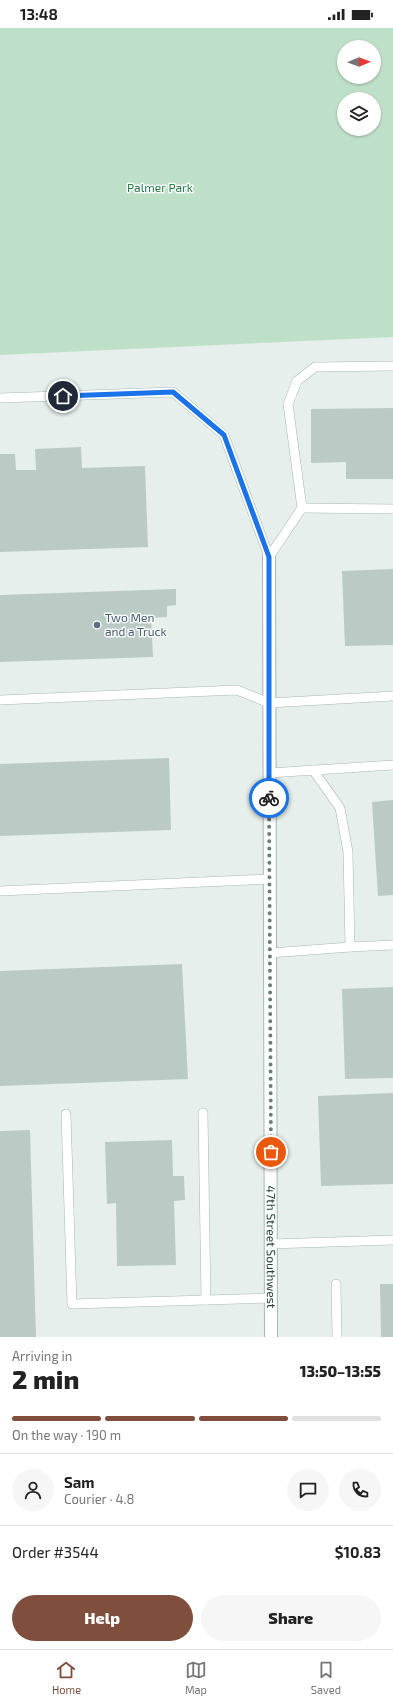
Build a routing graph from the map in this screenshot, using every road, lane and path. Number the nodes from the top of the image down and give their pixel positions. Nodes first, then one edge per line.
1 (393, 366) edge
2 (0, 398) edge
3 (302, 508) junction
4 (393, 509) edge
5 (269, 557) junction
6 (393, 696) edge
7 (0, 700) edge
8 (269, 703) junction
9 (393, 765) edge
10 (313, 770) junction
11 (269, 773) junction
12 (270, 879) junction
13 (0, 891) edge
14 (393, 945) edge
15 (350, 947) junction
16 (270, 953) junction
17 (203, 1113) dead end
18 (66, 1114) dead end
19 (393, 1240) edge
20 (271, 1244) junction
21 (336, 1284) dead end
22 (272, 1298) junction
23 (206, 1300) junction
24 (271, 1337) edge
25 (337, 1337) edge

1 - 3 lane
2 - 5 lane
3 - 4 lane
3 - 5 lane
5 - 8 street, 47th Street Southwest
6 - 8 lane
7 - 8 lane
8 - 11 street, 47th Street Southwest
9 - 10 lane
10 - 11 lane
10 - 15 lane
11 - 12 street, 47th Street Southwest
12 - 13 lane
12 - 16 street, 47th Street Southwest
14 - 15 lane
15 - 16 lane
16 - 20 street, 47th Street Southwest
17 - 23 lane
18 - 23 lane
19 - 20 lane
20 - 22 street, 47th Street Southwest
21 - 25 lane
22 - 23 lane
22 - 24 street, 47th Street Southwest

